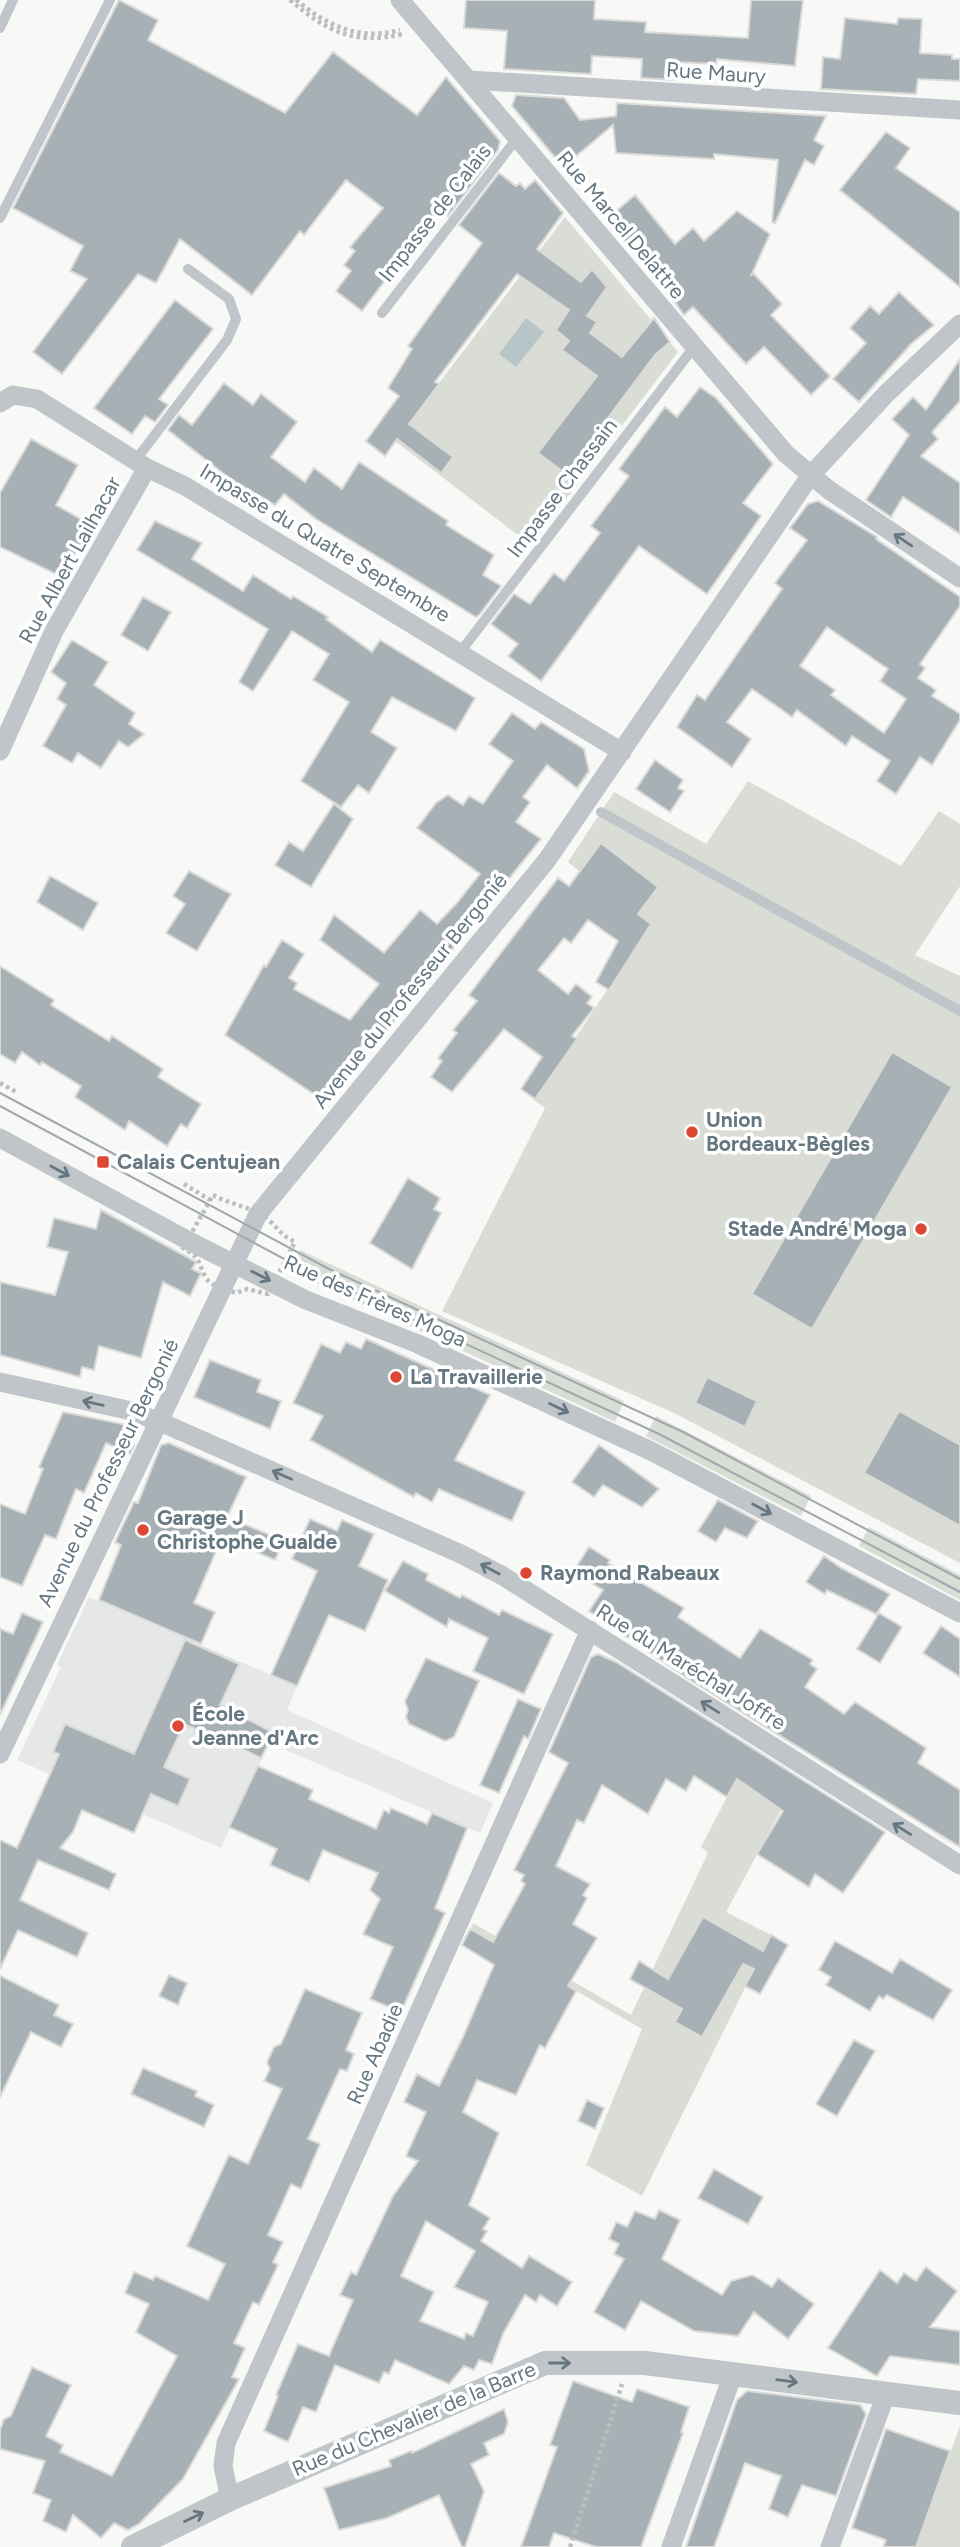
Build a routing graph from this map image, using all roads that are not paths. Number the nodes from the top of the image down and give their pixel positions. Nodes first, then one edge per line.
1 (13, 0) edge
2 (110, 0) edge
3 (400, 0) edge
4 (0, 28) edge
5 (470, 80) junction
6 (960, 110) edge
7 (518, 137) junction
8 (0, 218) edge
9 (188, 269) dead end
10 (382, 313) dead end
11 (960, 324) edge
12 (694, 347) junction
13 (0, 403) edge
14 (141, 464) junction
15 (810, 476) junction
16 (960, 578) edge
17 (461, 652) junction
18 (0, 751) edge
19 (622, 752) junction
20 (601, 813) dead end
21 (960, 1011) edge
22 (0, 1138) edge
23 (232, 1262) junction
24 (0, 1382) edge
25 (158, 1421) junction
26 (960, 1613) edge
27 (590, 1630) junction
28 (0, 1754) edge
29 (960, 1865) edge
30 (733, 2374) junction
31 (886, 2393) junction
32 (960, 2403) edge
33 (230, 2499) junction
34 (133, 2547) edge
35 (671, 2547) edge
36 (830, 2547) edge

1 - 4 lane
2 - 8 lane
3 - 5 street, Rue Marcel Delattre
5 - 6 street, Rue Maury
5 - 7 street, Rue Marcel Delattre
7 - 10 lane, Impasse de Calais
7 - 12 street, Rue Marcel Delattre
9 - 14 lane
11 - 15 street, Avenue du Professeur Bergonié
12 - 15 street, Rue Marcel Delattre
12 - 17 lane, Impasse Chassain
13 - 14 street, Impasse du Quatre Septembre
14 - 17 street, Impasse du Quatre Septembre
14 - 18 street, Rue Albert Lailhacar
16 -> 15 street, Rue Marcel Delattre
15 - 19 street, Avenue du Professeur Bergonié
17 - 19 street, Impasse du Quatre Septembre
19 - 23 street, Avenue du Professeur Bergonié
20 - 21 lane
22 -> 23 street, Rue des Frères Moga
23 - 25 street, Avenue du Professeur Bergonié
23 -> 26 street, Rue des Frères Moga
25 -> 24 street, Rue du Maréchal Joffre
27 -> 25 street, Rue du Maréchal Joffre
25 - 28 street, Avenue du Professeur Bergonié
29 -> 27 street, Rue du Maréchal Joffre
27 - 33 street, Rue Abadie
30 -> 31 street, Rue du Chevalier de la Barre
33 -> 30 street, Rue du Chevalier de la Barre
30 - 35 street
31 - 32 street, Rue du Chevalier de la Barre
31 - 36 street
34 -> 33 street, Rue du Chevalier de la Barre

